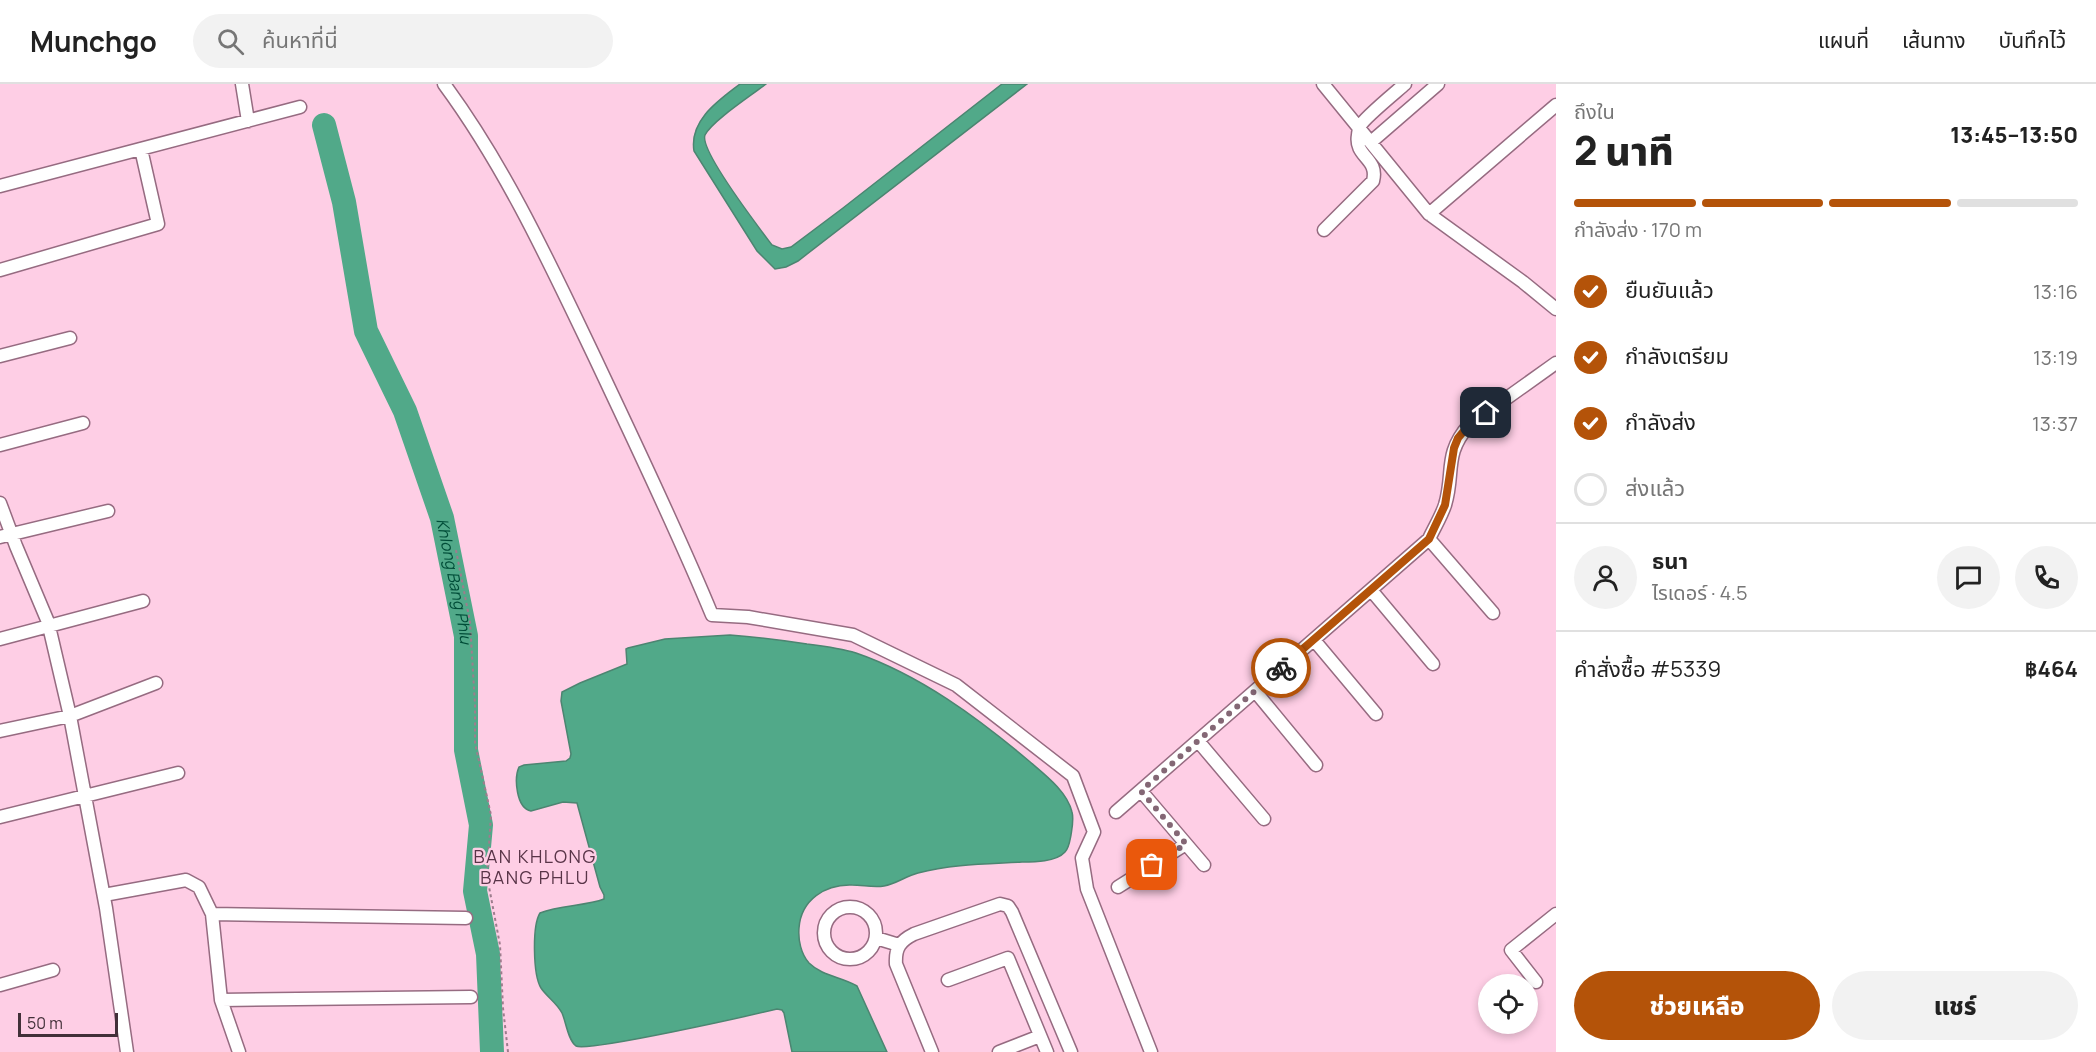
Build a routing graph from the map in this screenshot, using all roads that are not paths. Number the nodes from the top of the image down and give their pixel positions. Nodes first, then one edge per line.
1 (242, 84) edge
2 (444, 84) edge
3 (1323, 84) edge
4 (1405, 84) edge
5 (1438, 84) edge
6 (1556, 105) edge
7 (300, 107) dead end
8 (248, 121) junction
9 (1359, 127) junction
10 (1371, 142) junction
11 (141, 149) junction
12 (0, 186) edge
13 (1429, 214) junction
14 (1324, 230) dead end
15 (0, 270) edge
16 (1556, 309) edge
17 (70, 338) dead end
18 (0, 356) edge
19 (1556, 363) edge
20 (83, 423) dead end
21 (0, 445) edge
22 (0, 503) edge
23 (108, 511) dead end
24 (6, 536) edge
25 (1429, 539) junction
26 (1371, 590) junction
27 (143, 601) dead end
28 (1493, 613) dead end
29 (49, 626) junction
30 (0, 639) edge
31 (1314, 640) junction
32 (1433, 664) dead end
33 (156, 684) dead end
34 (1255, 691) junction
35 (1376, 714) dead end
36 (70, 716) junction
37 (0, 731) edge
38 (1198, 741) junction
39 (1316, 765) dead end
40 (178, 773) dead end
41 (1141, 791) junction
42 (85, 796) junction
43 (1116, 812) dead end
44 (0, 817) edge
45 (1264, 819) dead end
46 (1186, 844) junction
47 (1204, 865) dead end
48 (1118, 886) dead end
49 (104, 895) junction
50 (212, 914) junction
51 (1556, 914) edge
52 (466, 918) dead end
53 (876, 938) junction
54 (899, 945) junction
55 (53, 970) dead end
56 (1530, 974) edge
57 (948, 980) dead end
58 (0, 985) edge
59 (471, 997) dead end
60 (221, 1000) junction
61 (1040, 1036) junction
62 (127, 1052) edge
63 (239, 1052) edge
64 (932, 1052) edge
65 (999, 1052) edge
66 (1047, 1052) edge
67 (1071, 1052) edge
68 (1151, 1052) edge

1 - 8 street
2 - 68 street
3 - 9 street
4 - 9 street
5 - 10 street
6 - 13 street
7 - 8 street
8 - 11 street
9 - 10 street
9 - 14 street
10 - 13 street
11 - 12 street
11 - 15 street
13 - 16 street
17 - 18 street
19 - 25 street
20 - 21 street
22 - 24 street
23 - 24 street
24 - 29 street
25 - 26 street
25 - 28 street
26 - 31 street
26 - 32 street
27 - 29 street
29 - 30 street
29 - 36 street
31 - 34 street
31 - 35 street
33 - 36 street
34 - 38 street
34 - 39 street
36 - 37 street
36 - 42 street
38 - 41 street
38 - 45 street
40 - 42 street
41 - 43 street
41 - 46 street
42 - 44 street
42 - 49 street
46 - 47 street
46 - 48 street
49 - 50 street
49 - 62 street
50 - 52 street
50 - 60 street
51 - 56 street
53 - 53 street
53 - 54 street
54 - 64 street
54 - 67 street
55 - 58 street
57 - 61 street
59 - 60 street
60 - 63 street
61 - 65 street
61 - 66 street

